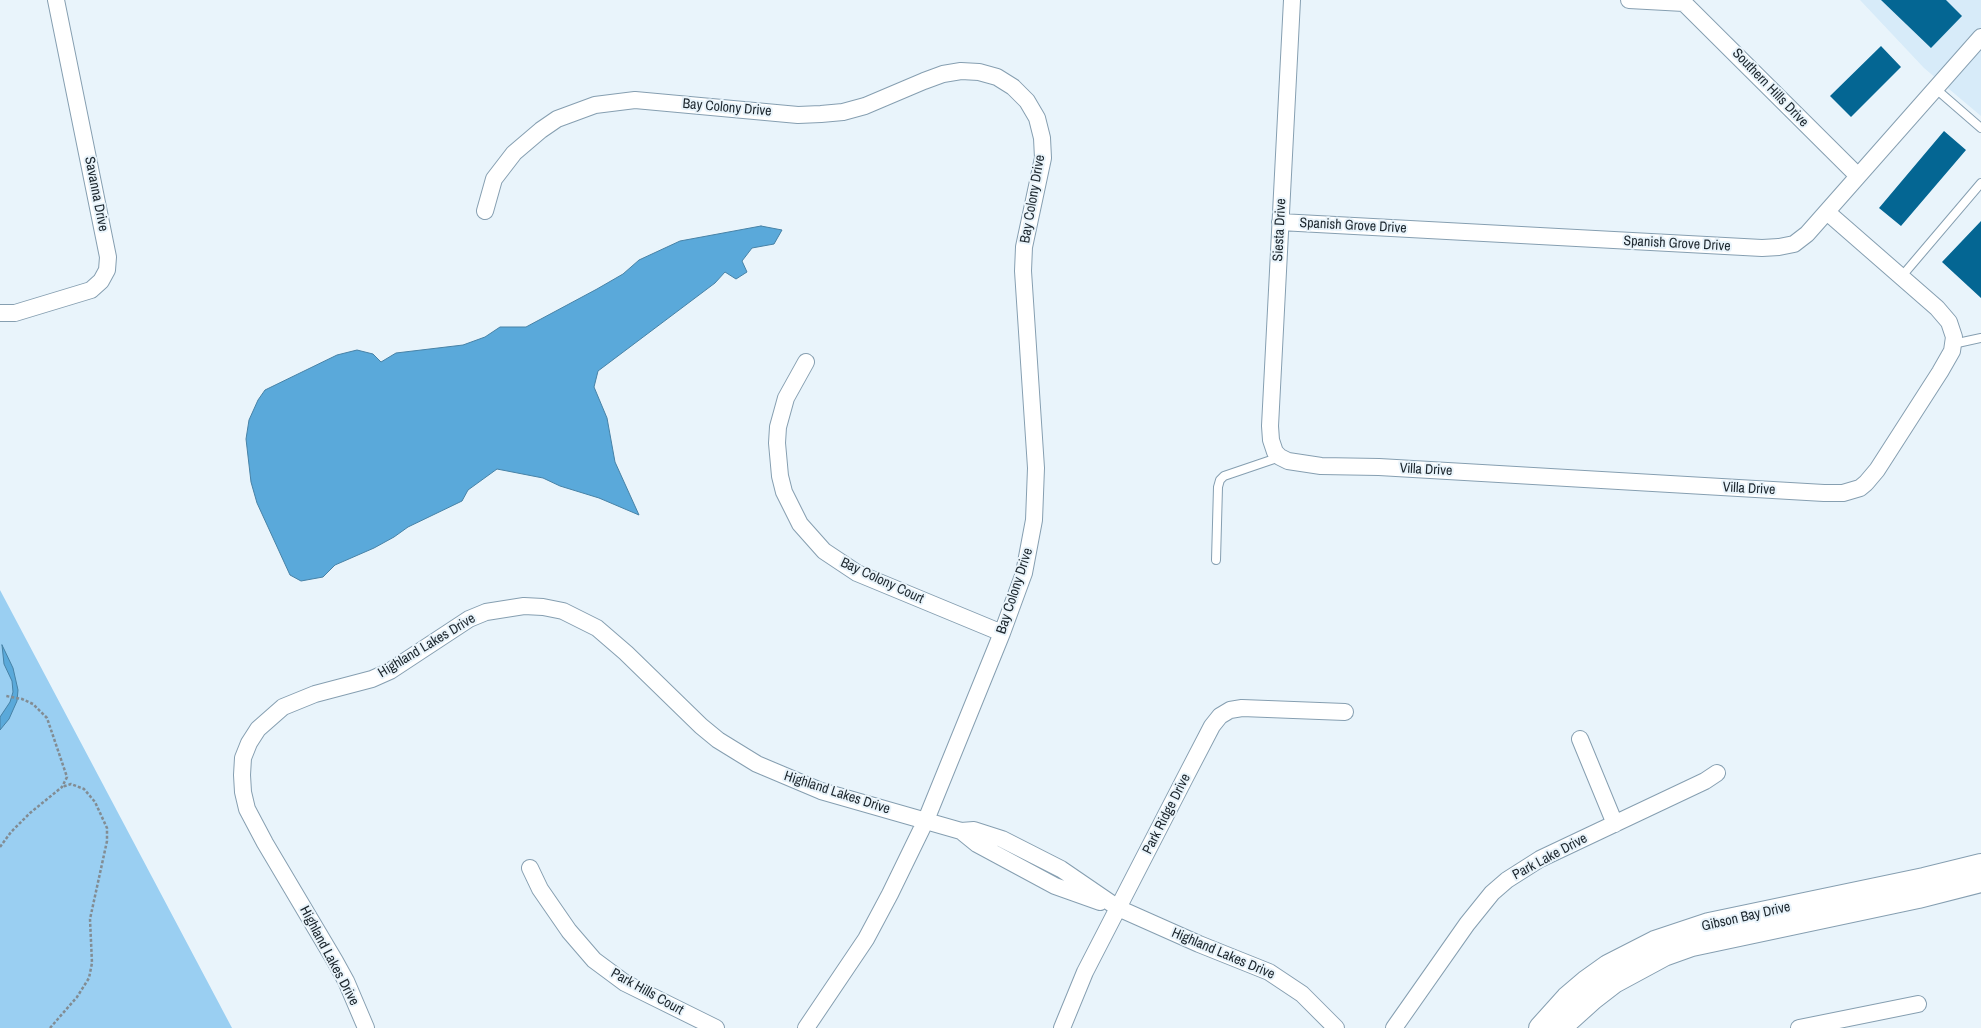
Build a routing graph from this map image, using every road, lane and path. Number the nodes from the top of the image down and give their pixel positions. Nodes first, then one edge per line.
1 (56, 0) edge
2 (1292, 0) edge
3 (1629, 0) edge
4 (1683, 1) edge
5 (1981, 37) edge
6 (1936, 89) junction
7 (1981, 128) edge
8 (1858, 176) junction
9 (1981, 183) edge
10 (485, 211) dead end
11 (1828, 212) junction
12 (1280, 222) junction
13 (1902, 276) junction
14 (0, 313) edge
15 (1981, 338) edge
16 (1953, 344) junction
17 (806, 362) dead end
18 (1280, 457) junction
19 (1216, 560) dead end
20 (1002, 633) junction
21 (6, 696) dead end
22 (1345, 712) dead end
23 (1580, 740) dead end
24 (1717, 773) dead end
25 (62, 787) junction
26 (926, 820) junction
27 (1615, 824) junction
28 (961, 831) junction
29 (0, 847) edge
30 (1030, 853) junction
31 (1981, 865) edge
32 (530, 868) dead end
33 (1022, 869) junction
34 (1981, 881) edge
35 (1118, 908) junction
36 (1918, 1004) dead end
37 (1805, 1027) edge
38 (50, 1028) edge
39 (366, 1028) edge
40 (716, 1028) edge
41 (806, 1028) edge
42 (1062, 1028) edge
43 (1336, 1028) edge
44 (1394, 1028) edge
45 (1540, 1028) edge
46 (1560, 1028) edge

1 - 14 street, Savanna Drive
2 - 12 street, Siesta Drive
3 - 4 street
4 - 8 street, Southern Hills Drive
5 - 6 street, Spanish Grove Drive
6 - 7 lane
6 - 8 street, Spanish Grove Drive
8 - 11 street, Spanish Grove Drive
9 - 13 lane
10 - 20 street, Bay Colony Drive
11 - 12 street, Spanish Grove Drive
11 - 13 street, Villa Drive
12 - 18 street, Siesta Drive
13 - 16 street, Villa Drive
15 - 16 lane
16 - 18 street, Villa Drive
17 - 20 street, Bay Colony Court
18 - 19 lane
20 - 26 street, Bay Colony Drive
21 - 25 path
22 - 35 street, Park Ridge Drive
23 - 27 street
24 - 27 street, Park Lake Drive
25 - 29 path
25 - 38 path
26 - 28 street, Highland Lakes Drive
26 - 39 street, Highland Lakes Drive
26 - 41 street
27 - 44 street, Park Lake Drive
28 - 30 street, Highland Lakes Drive
28 - 33 street, Highland Lakes Drive
30 - 33 street
30 - 35 street, Highland Lakes Drive
31 - 45 street, Gibson Bay Drive
32 - 40 street, Park Hills Court
33 - 35 street, Highland Lakes Drive
34 - 46 street, Gibson Bay Drive
35 - 42 street, Park Ridge Drive
35 - 43 street, Highland Lakes Drive
36 - 37 street

